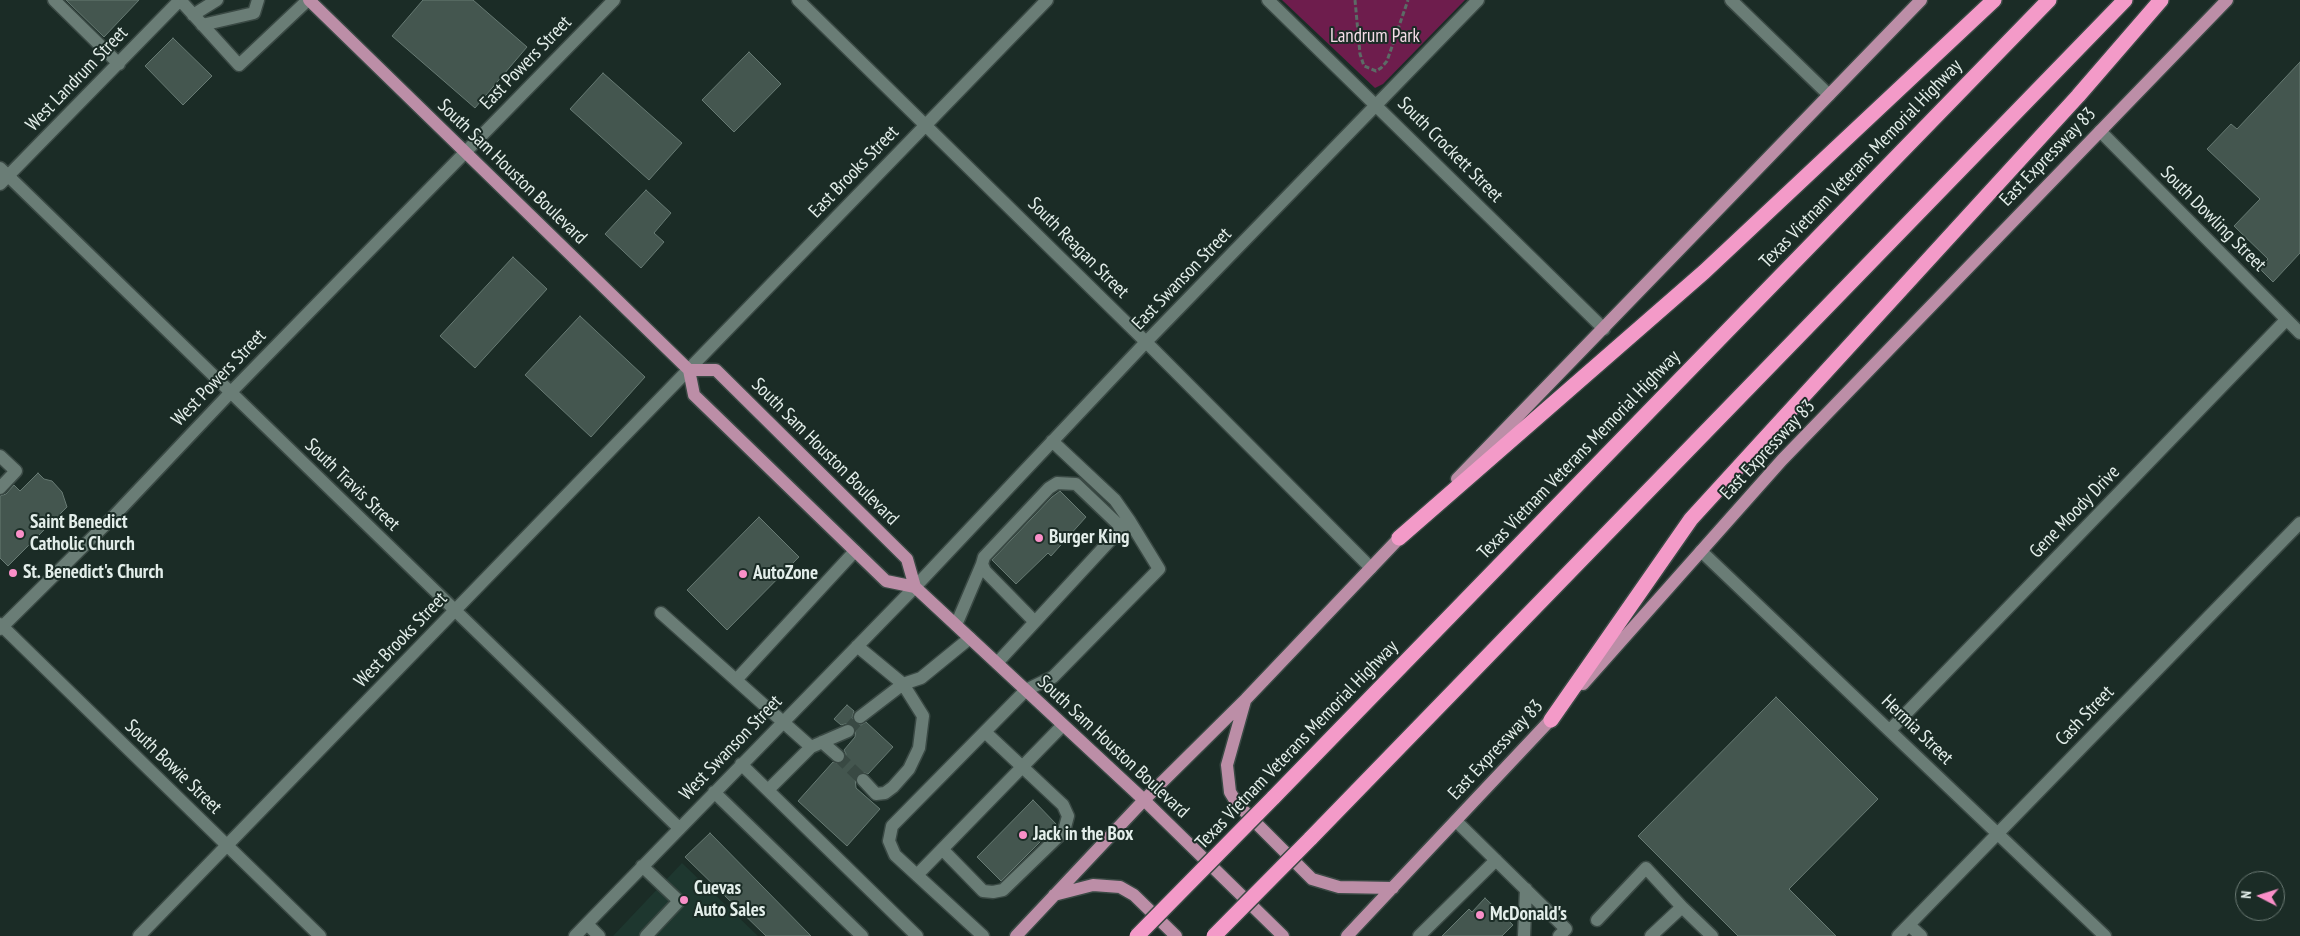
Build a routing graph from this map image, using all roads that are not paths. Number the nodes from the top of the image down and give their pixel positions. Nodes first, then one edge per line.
1 (54, 0) edge
2 (180, 0) edge
3 (217, 0) edge
4 (258, 0) edge
5 (308, 0) edge
6 (614, 0) edge
7 (798, 0) edge
8 (1047, 0) edge
9 (1268, 0) edge
10 (1478, 0) edge
11 (1730, 0) edge
12 (1921, 0) edge
13 (1994, 0) edge
14 (2049, 0) edge
15 (2125, 0) edge
16 (2161, 0) edge
17 (2227, 0) edge
18 (193, 15) junction
19 (202, 25) junction
20 (119, 64) junction
21 (1829, 96) junction
22 (1378, 105) junction
23 (926, 124) junction
24 (2100, 131) junction
25 (465, 152) junction
26 (3, 176) edge
27 (2286, 320) junction
28 (1604, 329) junction
29 (2300, 332) edge
30 (1146, 342) junction
31 (689, 370) junction
32 (231, 392) junction
33 (1052, 441) junction
34 (0, 456) edge
35 (0, 488) edge
36 (2300, 523) edge
37 (1125, 524) junction
38 (1399, 538) junction
39 (855, 550) junction
40 (1701, 551) junction
41 (982, 564) junction
42 (1371, 568) junction
43 (916, 587) junction
44 (454, 612) junction
45 (661, 613) dead end
46 (1034, 622) junction
47 (956, 625) junction
48 (1, 627) edge
49 (970, 638) junction
50 (858, 646) junction
51 (997, 663) junction
52 (736, 680) junction
53 (904, 684) junction
54 (1026, 690) junction
55 (1246, 699) junction
56 (860, 717) tunnel mouth
57 (1551, 720) junction
58 (782, 722) junction
59 (1063, 725) junction
60 (1890, 730) junction
61 (848, 731) tunnel mouth
62 (985, 732) junction
63 (817, 745) junction
64 (838, 756) tunnel mouth
65 (741, 764) junction
66 (1022, 768) junction
67 (863, 780) tunnel mouth
68 (768, 790) junction
69 (714, 792) junction
70 (1144, 800) junction
71 (1456, 821) junction
72 (679, 828) junction
73 (1997, 833) junction
74 (228, 847) junction
75 (942, 849) junction
76 (1496, 860) junction
77 (642, 866) junction
78 (917, 875) junction
79 (1393, 888) junction
80 (1526, 889) junction
81 (1054, 895) junction
82 (1682, 907) junction
83 (1597, 920) dead end
84 (586, 924) junction
85 (1909, 925) junction
86 (139, 936) edge
87 (320, 936) edge
88 (575, 936) edge
89 (599, 936) edge
90 (646, 936) edge
91 (862, 936) edge
92 (918, 936) edge
93 (983, 936) edge
94 (1016, 936) edge
95 (1137, 936) edge
96 (1176, 936) edge
97 (1214, 936) edge
98 (1283, 936) edge
99 (1347, 936) edge
100 (1419, 936) edge
101 (1524, 936) edge
102 (1558, 936) edge
103 (1651, 936) edge
104 (1712, 936) edge
105 (1898, 936) edge
106 (1921, 936) edge
107 (2105, 936) edge

1 - 20 street
2 - 18 street
2 - 20 street, West Landrum Street
3 - 18 street
4 - 19 street
5 - 19 street
5 - 25 main road, South Sam Houston Boulevard
6 - 25 street, East Powers Street
7 - 23 street, South Reagan Street
8 - 23 street, East Brooks Street
9 - 22 street, South Crockett Street
10 - 22 street, East Swanson Street
11 - 21 street
12 - 21 main road
13 - 38 highway
14 - 95 highway, Texas Vietnam Veterans Memorial Highway, bridge
15 - 97 highway, bridge
16 - 57 highway
17 - 24 main road, East Expressway 83
18 - 19 street
20 - 26 street, West Landrum Street
21 - 28 main road
22 - 28 street, South Crockett Street
22 - 30 street, East Swanson Street
23 - 30 street, South Reagan Street
23 - 31 street, East Brooks Street
24 - 27 street, South Dowling Street
24 - 40 main road, East Expressway 83
25 - 31 main road, South Sam Houston Boulevard
25 - 32 street, West Powers Street
26 - 32 street, South Travis Street
27 - 29 street, South Dowling Street
27 - 60 street, Gene Moody Drive
28 - 38 main road
30 - 33 street, East Swanson Street
30 - 42 street, South Reagan Street
31 - 39 main road
31 - 43 main road, South Sam Houston Boulevard
31 - 44 street, West Brooks Street
32 - 44 street, South Travis Street
32 - 48 street, West Powers Street
33 - 37 street
33 - 43 street, East Swanson Street
34 - 35 street
36 - 73 street, Cash Street
37 - 41 street
37 - 46 street
37 - 54 street
38 - 42 main road
39 - 43 main road
39 - 52 street
40 - 57 main road, East Expressway 83
40 - 60 street, Hermia Street
41 - 46 street
41 - 47 street
42 - 55 main road
43 - 47 main road, South Sam Houston Boulevard
43 - 50 street, West Swanson Street
44 - 72 street, South Travis Street
44 - 74 street, West Brooks Street
45 - 52 street
46 - 51 street
47 - 49 main road, South Sam Houston Boulevard
48 - 74 street, South Bowie Street
49 - 51 main road, South Sam Houston Boulevard
49 - 53 street
50 - 53 street
50 - 58 street, West Swanson Street
51 - 54 main road, South Sam Houston Boulevard
52 - 58 street
53 - 56 street
53 - 67 street
54 - 59 main road, South Sam Houston Boulevard
54 - 62 street
55 - 70 main road
55 - 79 main road
57 - 71 main road, East Expressway 83
58 - 63 street
58 - 65 street, West Swanson Street
59 - 66 street
59 - 70 main road, South Sam Houston Boulevard
60 - 73 street, Hermia Street
61 - 63 street
62 - 66 street
62 - 78 street
63 - 64 street
63 - 68 street
65 - 68 street
65 - 69 street, West Swanson Street
66 - 75 street
66 - 75 street
68 - 92 street
69 - 72 street, West Swanson Street
69 - 91 street
70 - 81 main road
70 - 98 main road, South Sam Houston Boulevard
71 - 76 street
71 - 79 main road, East Expressway 83
72 - 77 street, West Swanson Street
73 - 85 street, Cash Street
73 - 107 street, Hermia Street
74 - 86 street, West Brooks Street
74 - 87 street, South Bowie Street
75 - 78 street
76 - 80 street
76 - 100 street
77 - 84 street, West Swanson Street
77 - 90 street
78 - 93 street
79 - 99 main road, East Expressway 83
80 - 101 street
80 - 102 street
81 - 94 main road
81 - 96 main road
82 - 83 street
82 - 103 street
82 - 104 street
84 - 88 street, West Swanson Street
84 - 89 street
85 - 105 street, Cash Street
85 - 106 street

